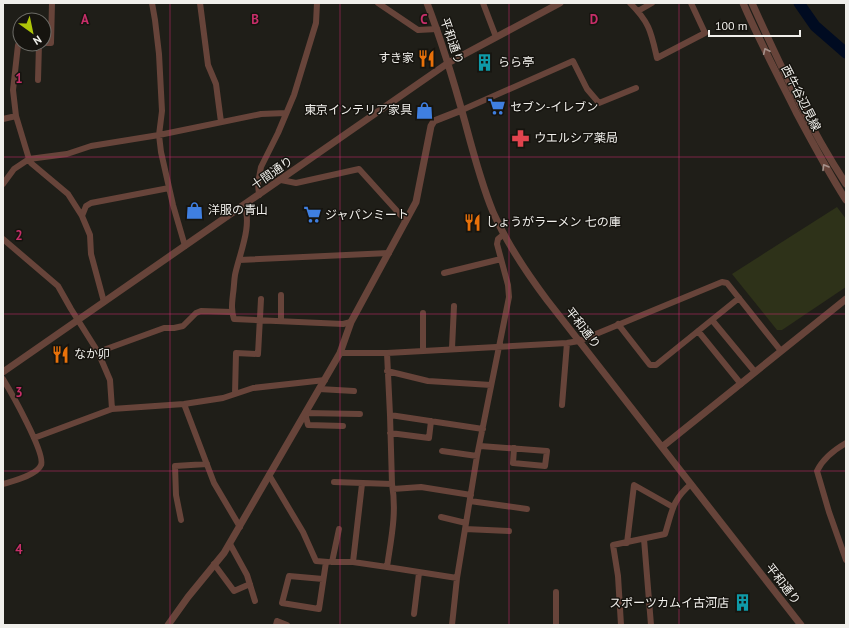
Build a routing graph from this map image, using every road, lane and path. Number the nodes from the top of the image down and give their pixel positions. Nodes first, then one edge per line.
1 (152, 3) edge
2 (200, 3) edge
3 (317, 3) edge
4 (378, 3) edge
5 (427, 3) edge
6 (483, 3) edge
7 (560, 3) edge
8 (630, 3) edge
9 (652, 3) edge
10 (691, 3) edge
11 (743, 3) edge
12 (752, 3) edge
13 (638, 10) junction
14 (437, 29) junction
15 (496, 37) junction
16 (17, 52) edge
17 (39, 52) edge
18 (448, 63) junction
19 (38, 80) dead end
20 (636, 88) dead end
21 (462, 110) junction
22 (286, 113) junction
23 (16, 116) junction
24 (3, 119) edge
25 (221, 122) junction
26 (158, 135) junction
27 (29, 159) junction
28 (281, 180) junction
29 (3, 184) edge
30 (846, 184) edge
31 (169, 188) junction
32 (259, 195) junction
33 (846, 200) edge
34 (244, 205) junction
35 (82, 216) junction
36 (406, 221) junction
37 (504, 234) junction
38 (3, 239) edge
39 (185, 246) junction
40 (389, 253) junction
41 (501, 259) junction
42 (239, 260) junction
43 (444, 273) dead end
44 (281, 295) dead end
45 (739, 298) junction
46 (261, 299) dead end
47 (846, 299) edge
48 (104, 302) junction
49 (454, 306) dead end
50 (232, 312) junction
51 (423, 313) dead end
52 (79, 320) junction
53 (260, 320) junction
54 (712, 320) junction
55 (281, 321) junction
56 (351, 322) junction
57 (618, 324) junction
58 (698, 331) junction
59 (579, 341) junction
60 (567, 343) junction
61 (498, 346) junction
62 (452, 348) junction
63 (423, 351) junction
64 (781, 351) junction
65 (98, 352) junction
66 (340, 353) junction
67 (386, 353) junction
68 (388, 371) junction
69 (3, 372) edge
70 (755, 372) junction
71 (3, 379) edge
72 (325, 380) junction
73 (741, 384) junction
74 (491, 385) junction
75 (319, 389) junction
76 (354, 391) dead end
77 (235, 394) junction
78 (184, 404) junction
79 (562, 405) dead end
80 (112, 409) junction
81 (305, 414) junction
82 (360, 414) dead end
83 (390, 415) junction
84 (431, 421) junction
85 (344, 426) dead end
86 (483, 429) junction
87 (390, 433) junction
88 (34, 438) junction
89 (846, 443) edge
90 (480, 446) junction
91 (662, 447) junction
92 (514, 448) junction
93 (442, 451) dead end
94 (478, 456) junction
95 (207, 464) junction
96 (268, 474) junction
97 (334, 482) dead end
98 (3, 484) edge
99 (362, 484) junction
100 (691, 484) junction
101 (392, 486) junction
102 (471, 498) junction
103 (673, 507) junction
104 (527, 509) dead end
105 (441, 517) dead end
106 (181, 520) dead end
107 (466, 526) junction
108 (240, 527) junction
109 (339, 529) dead end
110 (509, 531) dead end
111 (644, 539) junction
112 (627, 543) junction
113 (230, 544) junction
114 (846, 560) edge
115 (329, 562) junction
116 (353, 562) junction
117 (214, 564) junction
118 (387, 568) junction
119 (420, 573) junction
120 (457, 578) junction
121 (323, 580) junction
122 (250, 584) junction
123 (556, 592) dead end
124 (255, 602) dead end
125 (414, 614) dead end
126 (168, 625) edge
127 (276, 625) edge
128 (287, 625) edge
129 (452, 625) edge
130 (556, 625) edge
131 (621, 625) edge
132 (651, 625) edge
133 (801, 625) edge

1 - 26 street
2 - 25 street
3 - 22 street
4 - 14 street
5 - 14 street, 平和通り
6 - 15 street
7 - 15 street, 十間通り
8 - 13 street
9 - 13 street
10 - 13 street
33 -> 11 street, 西牛谷辺見線
12 - 30 street, 西牛谷辺見線
14 - 18 street, 平和通り
15 - 18 street, 十間通り
16 - 23 street
17 - 19 street
18 - 21 street, 平和通り
18 - 28 street, 十間通り
20 - 21 street
21 - 36 street
21 - 37 street, 平和通り
22 - 25 street
22 - 32 street
23 - 24 street
23 - 27 street
25 - 26 street
26 - 27 street
26 - 31 street
27 - 29 street
27 - 35 street
28 - 32 street, 十間通り
28 - 36 street
31 - 35 street
31 - 39 street
32 - 34 street, 十間通り
34 - 39 street, 十間通り
34 - 42 street
35 - 48 street
36 - 40 street
37 - 41 street
37 - 59 street, 平和通り
38 - 52 street
39 - 48 street, 十間通り
40 - 42 street
40 - 56 street
41 - 43 street
41 - 61 street
42 - 50 street
44 - 55 street
45 - 54 street
45 - 57 street
45 - 64 street
46 - 53 street
47 - 64 street
48 - 52 street, 十間通り
49 - 62 street
50 - 53 street
50 - 65 street
51 - 63 street
52 - 65 street
52 - 69 street, 十間通り
53 - 55 street
53 - 77 street
54 - 58 street
54 - 70 street
55 - 56 street
56 - 66 street
57 - 58 street
57 - 59 street
58 - 73 street
59 - 60 street
59 - 91 street, 平和通り
60 - 61 street
60 - 79 street
61 - 62 street
61 - 74 street
62 - 63 street
63 - 67 street
64 - 70 street
65 - 80 street
66 - 67 street
66 - 72 street
67 - 68 street
68 - 74 street
68 - 83 street
70 - 73 street
71 - 88 street
72 - 75 street
72 - 77 street
73 - 91 street
74 - 86 street
75 - 76 street
75 - 81 street
77 - 78 street
78 - 80 street
78 - 95 street
80 - 88 street
81 - 82 street
81 - 85 street
81 - 96 street
83 - 84 street
83 - 87 street
84 - 86 street
84 - 87 street
86 - 90 street
87 - 101 street
88 - 98 street
89 - 114 street
90 - 92 street
90 - 94 street
91 - 100 street, 平和通り
92 - 92 street
93 - 94 street
94 - 102 street
95 - 106 street
95 - 108 street
96 - 108 street
96 - 115 street
97 - 99 street
99 - 101 street
99 - 116 street
100 - 103 street
100 - 133 street, 平和通り
101 - 102 street
101 - 118 street
102 - 104 street
102 - 107 street
103 - 111 street
103 - 112 street
105 - 107 street
107 - 110 street
107 - 120 street
108 - 113 street
109 - 115 street
111 - 112 street
111 - 132 street
112 - 131 street
113 - 117 street
113 - 122 street
115 - 116 street
115 - 121 street
116 - 118 street
117 - 122 street
117 - 126 street
118 - 119 street
119 - 120 street
119 - 125 street
120 - 129 street
121 - 121 street
122 - 124 street
123 - 130 street
127 - 128 street

